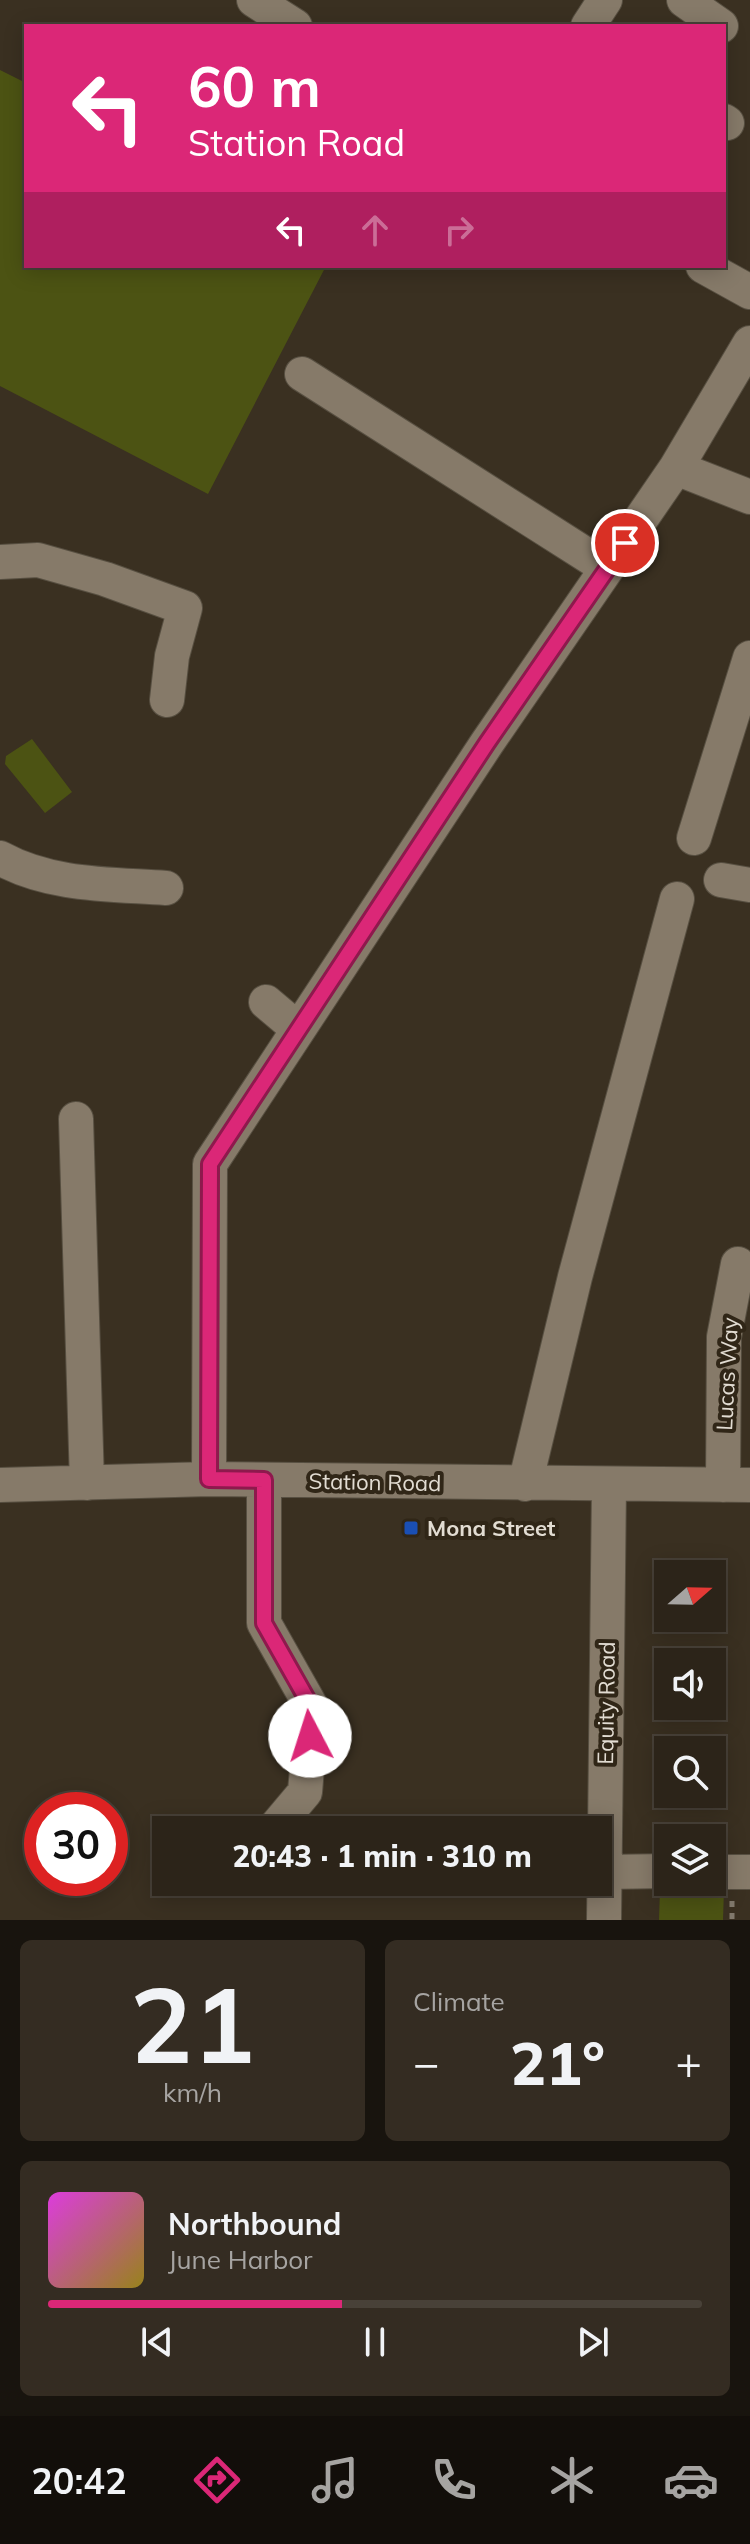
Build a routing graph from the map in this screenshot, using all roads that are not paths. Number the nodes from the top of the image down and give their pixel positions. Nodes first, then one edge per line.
1 (254, 0) edge
2 (605, 0) edge
3 (684, 0) edge
4 (292, 24) edge
5 (589, 24) edge
6 (717, 24) edge
7 (707, 268) edge
8 (750, 292) edge
9 (750, 343) edge
10 (302, 374) dead end
11 (676, 468) junction
12 (750, 497) edge
13 (0, 562) edge
14 (607, 568) junction
15 (750, 658) edge
16 (167, 700) dead end
17 (694, 838) dead end
18 (0, 858) edge
19 (166, 888) dead end
20 (677, 899) dead end
21 (266, 1002) dead end
22 (298, 1029) junction
23 (76, 1119) dead end
24 (738, 1264) dead end
25 (209, 1479) junction
26 (264, 1480) junction
27 (87, 1483) junction
28 (525, 1484) junction
29 (0, 1485) edge
30 (736, 1485) edge
31 (609, 1486) junction
32 (285, 1816) edge
33 (606, 1816) edge
34 (654, 1871) edge
35 (612, 1872) edge
36 (726, 1872) edge
37 (750, 1872) edge
38 (604, 1896) edge
39 (604, 1920) edge

1 - 4 street
2 - 5 street
3 - 6 street
7 - 8 street
9 - 11 street
10 - 14 street
11 - 12 street
11 - 14 street
13 - 16 street
14 - 22 street
15 - 17 street
18 - 19 street
20 - 28 street
21 - 22 street
22 - 25 street
23 - 27 street
24 - 30 street, Lucas Way
25 - 26 street, Station Road
25 - 27 street, Station Road
26 - 28 street, Station Road
26 - 32 street
27 - 29 street, Station Road
28 - 31 street, Station Road
30 - 31 street, Station Road
31 - 33 street, Equity Road
34 - 35 street
36 - 37 street
38 - 39 street, Equity Road

